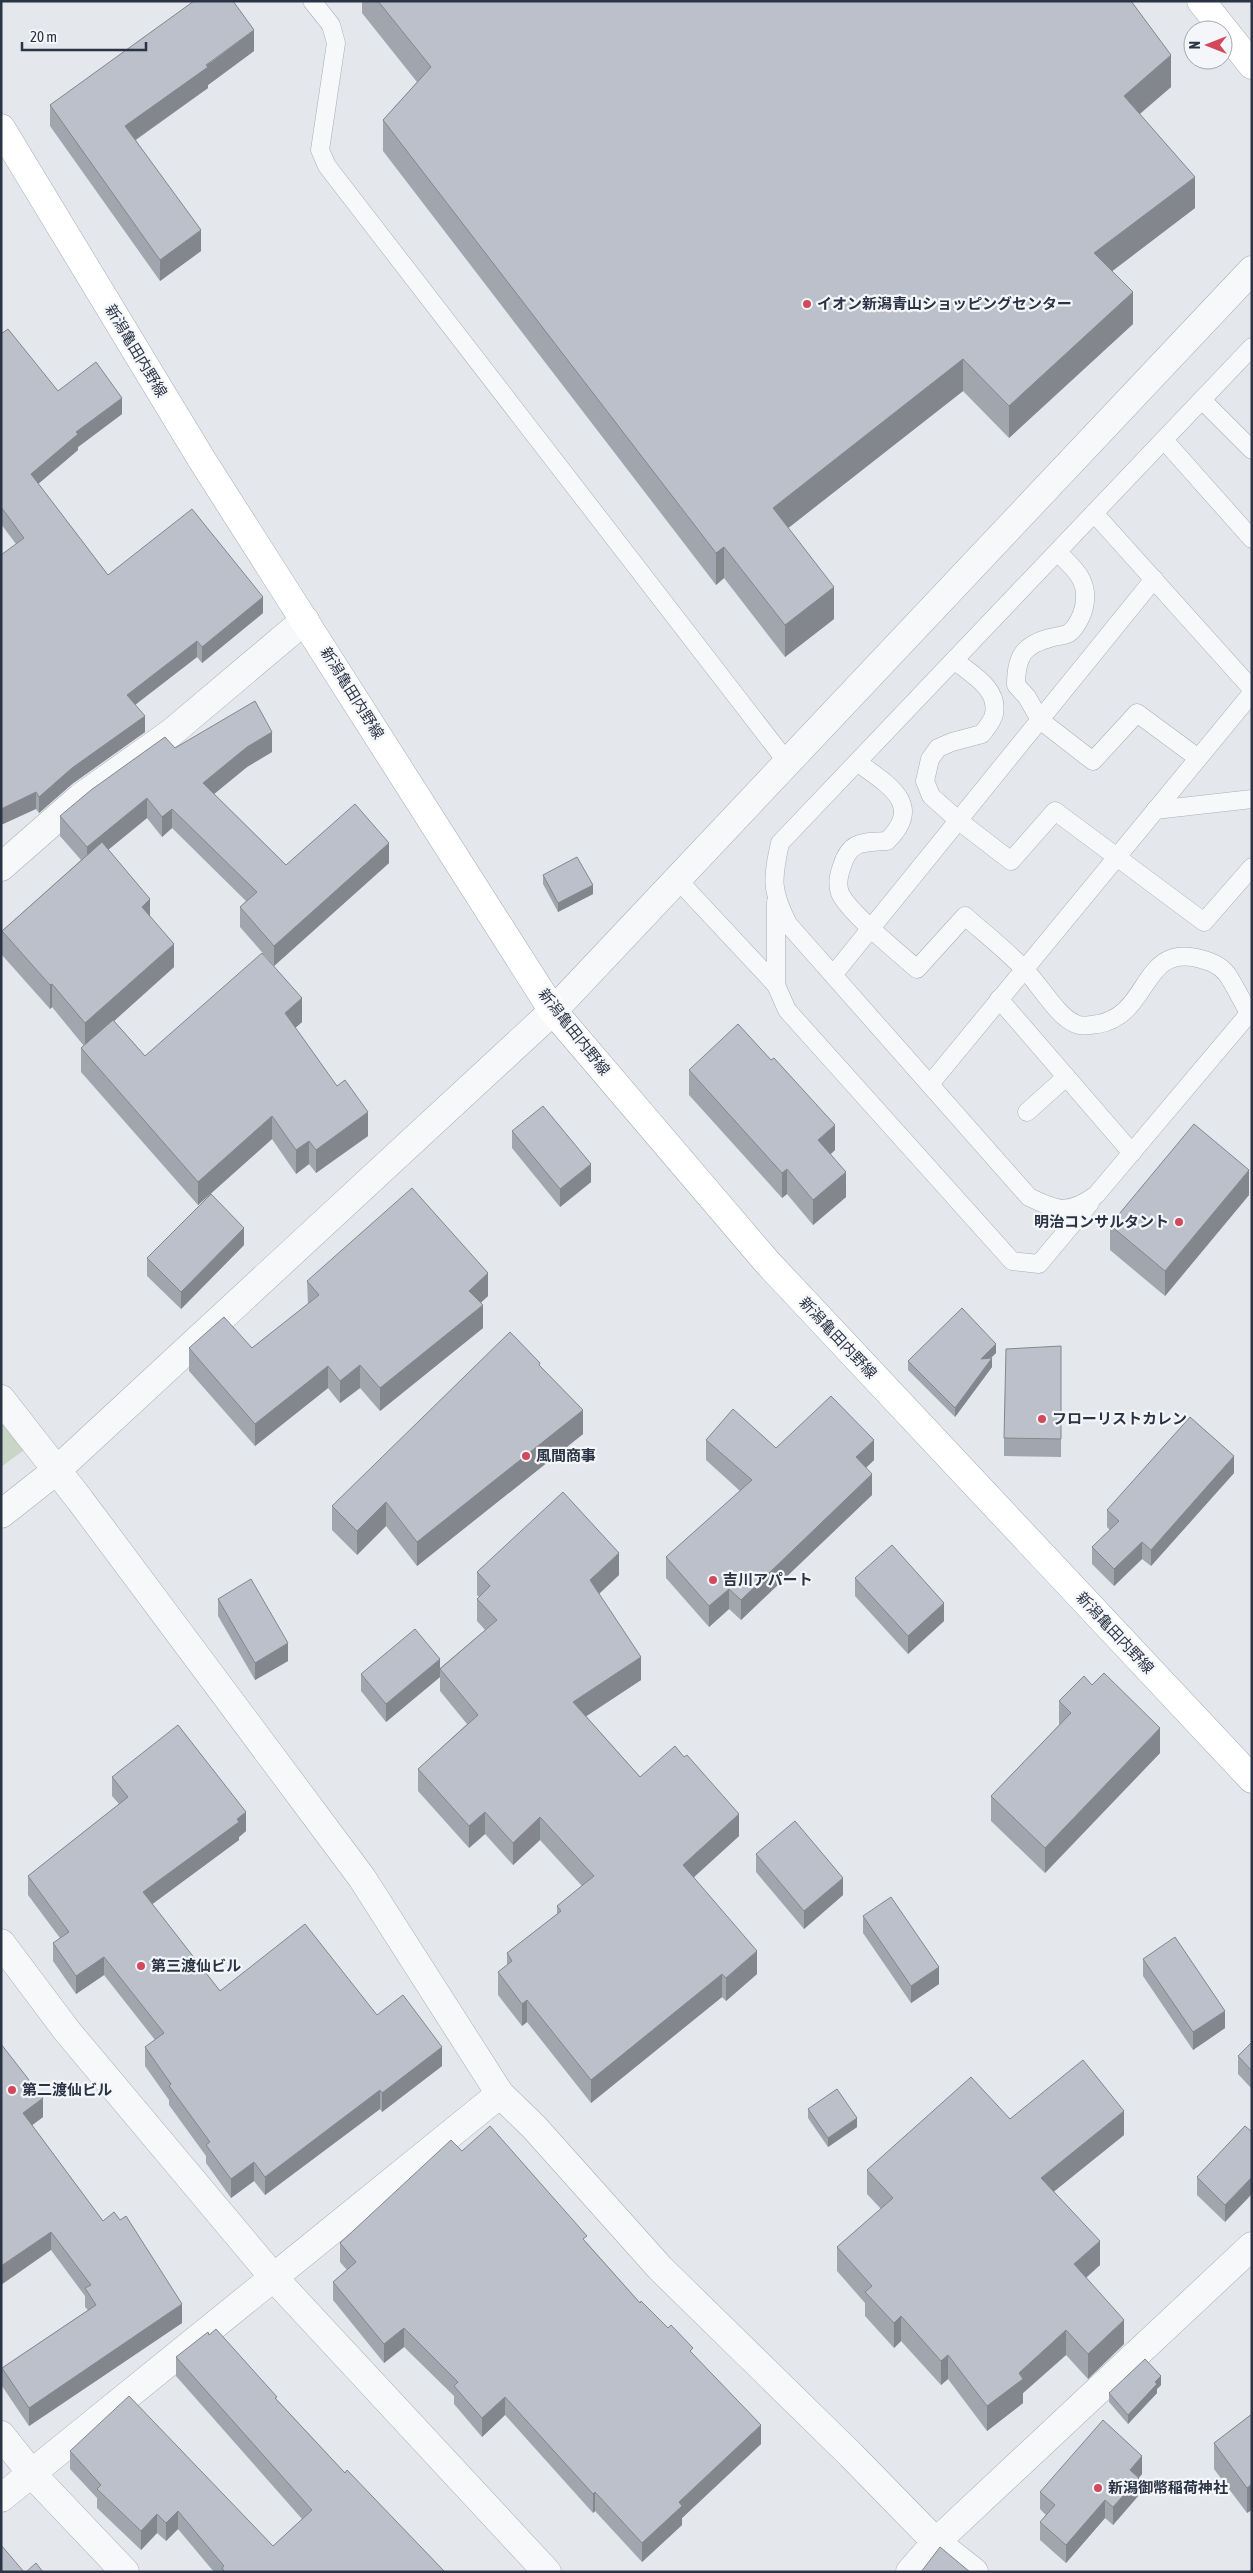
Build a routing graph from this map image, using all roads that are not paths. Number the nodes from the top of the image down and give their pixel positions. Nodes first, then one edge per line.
1 (312, 1) edge
2 (1201, 1) edge
3 (1252, 65) edge
4 (1, 128) edge
5 (1252, 270) edge
6 (1252, 347) edge
7 (1202, 400) junction
8 (1164, 440) junction
9 (1252, 450) edge
10 (1094, 513) junction
11 (1252, 539) edge
12 (1057, 552) junction
13 (1154, 579) junction
14 (305, 620) junction
15 (954, 660) junction
16 (1252, 691) edge
17 (1040, 720) junction
18 (1198, 758) junction
19 (787, 762) junction
20 (857, 762) junction
21 (1252, 799) edge
22 (1155, 810) junction
23 (959, 821) junction
24 (1116, 856) junction
25 (1, 867) edge
26 (1252, 867) edge
27 (677, 879) junction
28 (776, 899) junction
29 (871, 928) junction
30 (1024, 969) junction
31 (833, 975) junction
32 (776, 985) junction
33 (999, 999) junction
34 (553, 1011) junction
35 (1250, 1012) edge
36 (1066, 1077) junction
37 (930, 1084) junction
38 (1027, 1112) dead end
39 (1132, 1153) junction
40 (1096, 1195) junction
41 (1, 1399) edge
42 (56, 1470) junction
43 (1, 1514) edge
44 (1252, 1779) edge
45 (1, 1942) edge
46 (500, 2094) junction
47 (1252, 2246) edge
48 (274, 2278) junction
49 (1, 2436) edge
50 (32, 2474) junction
51 (1, 2498) edge
52 (936, 2542) junction
53 (125, 2572) edge
54 (547, 2572) edge
55 (910, 2572) edge
56 (974, 2572) edge

1 - 19 lane
2 - 3 main road
4 - 14 main road, 新潟亀田内野線
5 - 19 street
6 - 7 lane
7 - 8 lane
7 - 9 lane
8 - 10 lane
8 - 11 lane
10 - 12 lane
10 - 13 lane
12 - 15 lane
12 - 17 lane
13 - 16 lane
13 - 17 lane
14 - 25 street
14 - 34 main road, 新潟亀田内野線
15 - 20 lane
15 - 23 lane
16 - 18 lane
17 - 18 lane
17 - 23 lane
18 - 22 lane
19 - 27 street
20 - 28 lane
20 - 29 lane
21 - 22 lane
22 - 24 lane
23 - 24 lane
23 - 29 lane
24 - 26 lane
24 - 30 lane
27 - 32 lane
27 - 34 street
28 - 31 lane
28 - 32 lane
29 - 30 lane
29 - 31 lane
30 - 33 lane
30 - 35 lane
31 - 37 lane
32 - 40 lane
33 - 36 lane
33 - 37 lane
34 - 42 street
34 - 44 main road, 新潟亀田内野線
35 - 39 lane
36 - 38 lane
36 - 39 lane
37 - 40 lane
39 - 40 lane
41 - 42 street
42 - 43 street
42 - 46 street
45 - 48 street
46 - 48 street
46 - 52 street
47 - 52 street
48 - 50 street
48 - 54 street
49 - 50 street
50 - 51 street
50 - 53 street
52 - 55 street
52 - 56 street

